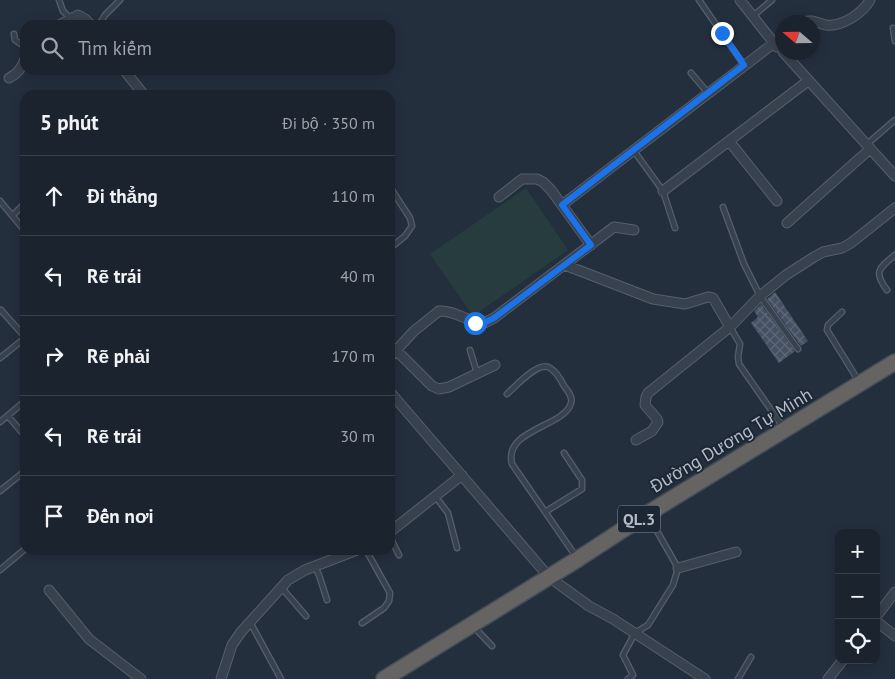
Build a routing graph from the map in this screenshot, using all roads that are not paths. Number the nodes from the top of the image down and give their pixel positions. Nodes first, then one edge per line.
1 (58, 0) edge
2 (120, 0) edge
3 (700, 0) edge
4 (740, 0) edge
5 (772, 0) edge
6 (870, 0) edge
7 (752, 16) junction
8 (70, 18) junction
9 (67, 20) edge
10 (86, 20) edge
11 (102, 20) edge
12 (820, 22) edge
13 (893, 28) dead end
14 (14, 34) dead end
15 (895, 41) edge
16 (774, 43) joint
17 (20, 44) edge
18 (790, 60) edge
19 (744, 65) junction
20 (20, 70) edge
21 (690, 73) dead end
22 (128, 75) edge
23 (9, 78) dead end
24 (808, 80) junction
25 (140, 90) edge
26 (708, 93) junction
27 (895, 120) edge
28 (729, 141) junction
29 (868, 147) junction
30 (633, 150) junction
31 (895, 176) edge
32 (663, 191) junction
33 (395, 195) edge
34 (499, 197) dead end
35 (0, 201) edge
36 (777, 201) dead end
37 (562, 205) junction
38 (723, 207) dead end
39 (20, 208) edge
40 (895, 208) edge
41 (13, 215) junction
42 (787, 223) dead end
43 (20, 224) edge
44 (675, 228) dead end
45 (634, 230) dead end
46 (395, 244) edge
47 (591, 245) junction
48 (895, 255) edge
49 (565, 265) junction
50 (887, 290) dead end
51 (760, 296) junction
52 (1, 310) dead end
53 (842, 312) dead end
54 (730, 327) junction
55 (20, 331) edge
56 (20, 341) edge
57 (798, 349) dead end
58 (470, 350) dead end
59 (395, 351) edge
60 (395, 355) edge
61 (0, 358) edge
62 (895, 362) edge
63 (495, 365) dead end
64 (478, 373) junction
65 (860, 384) junction
66 (507, 394) dead end
67 (395, 398) edge
68 (20, 405) edge
69 (8, 416) junction
70 (0, 422) edge
71 (20, 430) edge
72 (786, 430) junction
73 (636, 440) dead end
74 (564, 452) dead end
75 (20, 475) edge
76 (462, 475) junction
77 (0, 491) edge
78 (435, 496) junction
79 (545, 512) junction
80 (647, 514) junction
81 (395, 528) edge
82 (395, 547) edge
83 (457, 548) dead end
84 (20, 552) edge
85 (736, 552) dead end
86 (344, 555) edge
87 (369, 555) edge
88 (399, 555) dead end
89 (578, 559) junction
90 (314, 566) junction
91 (678, 568) junction
92 (0, 570) edge
93 (549, 577) junction
94 (281, 587) junction
95 (49, 590) dead end
96 (895, 592) edge
97 (327, 600) dead end
98 (880, 612) edge
99 (306, 616) dead end
100 (250, 622) junction
101 (362, 623) dead end
102 (880, 624) edge
103 (472, 625) junction
104 (635, 633) junction
105 (895, 636) edge
106 (492, 646) dead end
107 (750, 657) dead end
108 (840, 664) edge
109 (702, 678) edge
110 (141, 679) edge
111 (221, 679) edge
112 (282, 679) edge
113 (386, 679) edge
114 (628, 679) edge
115 (738, 679) edge
116 (828, 679) edge

1 - 8 lane
2 - 11 lane
3 - 19 lane
4 - 7 street
5 - 7 lane
6 - 12 street
7 - 16 street
8 - 9 street
8 - 10 street
13 - 15 lane
14 - 17 lane
16 - 19 street
18 - 24 street
19 - 26 street
20 - 23 street
21 - 26 lane
22 - 25 street
24 - 28 street
24 - 29 street
26 - 30 street
27 - 29 lane
28 - 32 street
28 - 36 street
29 - 31 street
29 - 42 street
30 - 32 lane
30 - 37 street
32 - 44 lane
33 - 46 lane
34 - 37 street
35 - 41 lane
37 - 47 street
38 - 51 lane
39 - 41 lane
40 - 51 street
41 - 43 lane
45 - 47 street
47 - 49 street
48 - 50 lane
49 - 54 street
49 - 59 street
51 - 54 street
51 - 57 lane
52 - 55 lane
53 - 65 lane
54 - 72 lane
54 - 73 street
56 - 61 lane
58 - 64 lane
60 - 64 street
62 - 65 highway, Đường Dương Tự Minh / QL.3
63 - 64 street
65 - 72 highway, Đường Dương Tự Minh / QL.3
66 - 79 lane
67 - 76 street
68 - 69 lane
69 - 70 lane
69 - 71 lane
72 - 80 highway, Đường Dương Tự Minh / QL.3
74 - 79 lane
75 - 77 lane
76 - 78 street
76 - 93 street
78 - 81 street
78 - 83 lane
79 - 89 lane
80 - 89 highway, Đường Dương Tự Minh / QL.3
80 - 91 lane
82 - 88 lane
84 - 92 lane
85 - 91 street
86 - 90 street
87 - 101 lane
89 - 93 highway, Đường Dương Tự Minh / QL.3
90 - 94 street
90 - 97 lane
91 - 104 lane
93 - 103 highway, Đường Dương Tự Minh / QL.3
93 - 104 street
94 - 99 lane
94 - 100 street
95 - 110 street
96 - 98 street
100 - 111 street
100 - 112 lane
102 - 105 street
103 - 106 lane
103 - 113 highway, Đường Dương Tự Minh / QL.3
104 - 109 street
104 - 114 lane
107 - 115 lane
108 - 116 street

